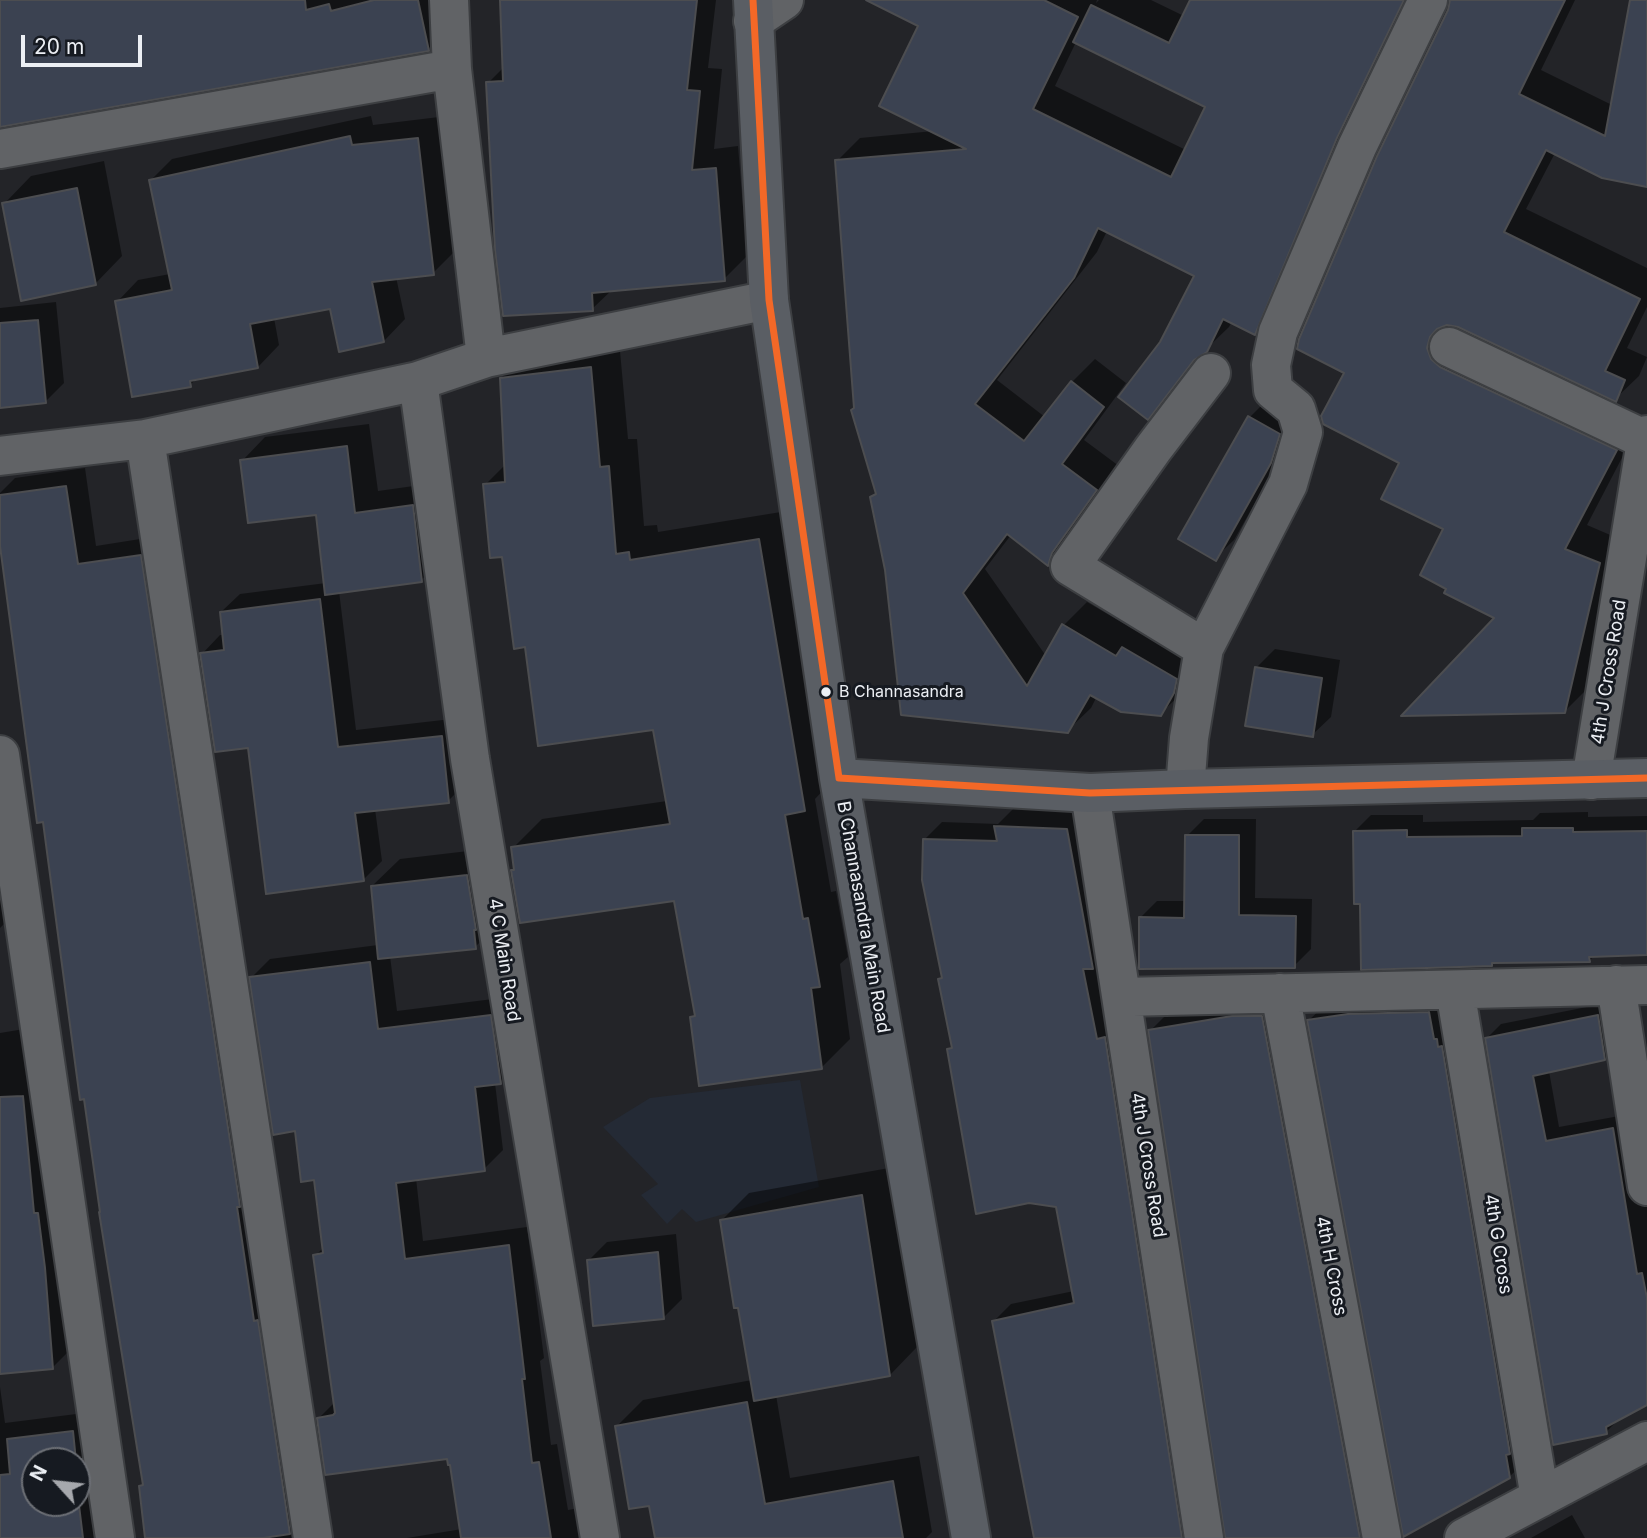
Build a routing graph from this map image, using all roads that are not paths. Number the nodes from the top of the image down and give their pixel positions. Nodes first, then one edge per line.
1 (449, 0) edge
2 (784, 0) edge
3 (1428, 0) edge
4 (753, 11) edge
5 (452, 69) junction
6 (0, 149) edge
7 (769, 300) junction
8 (1449, 347) dead end
9 (486, 358) junction
10 (1211, 373) dead end
11 (418, 381) junction
12 (1647, 438) edge
13 (145, 439) junction
14 (0, 456) edge
15 (1637, 565) edge
16 (1204, 648) junction
17 (0, 755) edge
18 (839, 778) junction
19 (1647, 778) edge
20 (1591, 780) junction
21 (1185, 789) junction
22 (1090, 793) junction
23 (1632, 985) edge
24 (1455, 990) junction
25 (1280, 993) junction
26 (1122, 998) junction
27 (1647, 1186) edge
28 (1647, 1441) edge
29 (1540, 1498) junction
30 (116, 1538) edge
31 (313, 1538) edge
32 (600, 1538) edge
33 (971, 1538) edge
34 (1204, 1538) edge
35 (1381, 1538) edge
36 (1464, 1538) edge

1 - 5 street
2 - 4 street
3 - 16 street
4 - 7 main road, B Channasandra Main Road
5 - 6 street
5 - 9 street
7 - 9 street
7 - 18 main road, B Channasandra Main Road
8 - 12 street
9 - 11 street
10 - 16 street
11 - 13 street
11 - 32 street, 4 C Main Road
12 - 15 street, 4th J Cross Road
13 - 14 street
13 - 31 street
15 - 20 street, 4th J Cross Road
16 - 21 street
17 - 30 street
18 - 22 main road
18 - 33 main road, B Channasandra Main Road
19 - 20 main road
20 - 21 main road
21 - 22 main road
22 - 26 street, 4th J Cross Road
23 - 24 street
23 - 27 street
24 - 25 street
24 - 29 street, 4th G Cross
25 - 26 street
25 - 35 street, 4th H Cross
26 - 34 street, 4th J Cross Road
28 - 29 street
29 - 36 street

